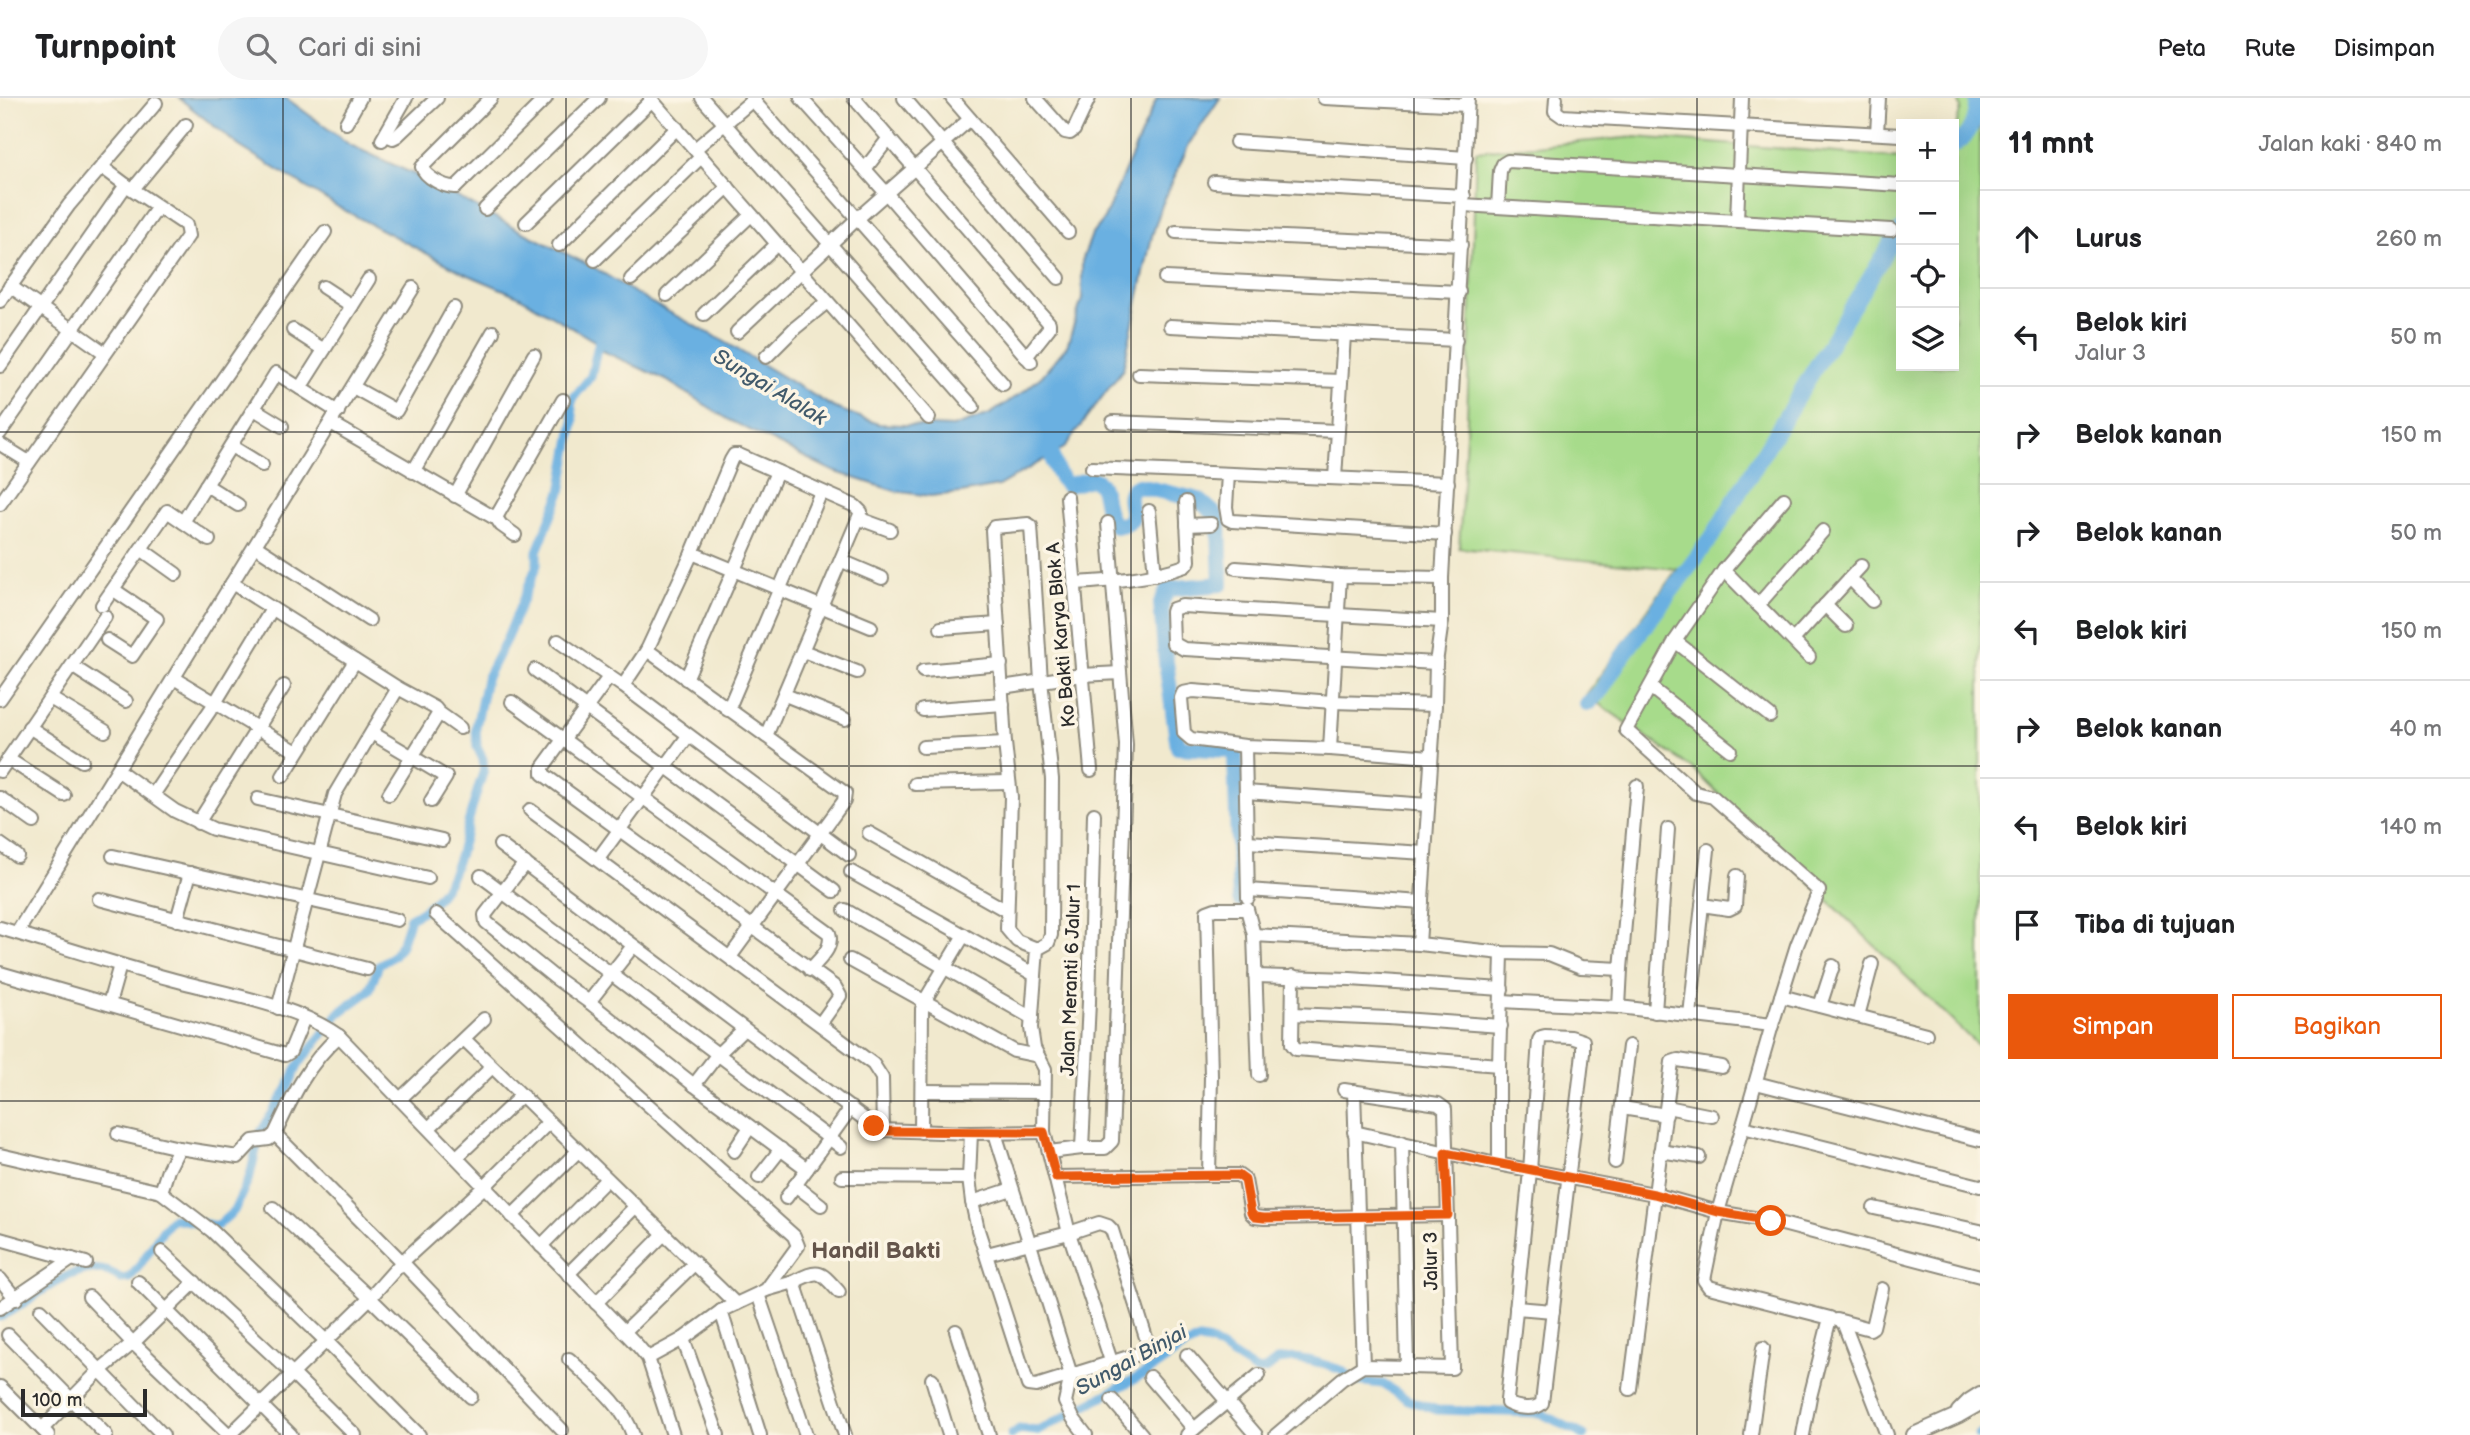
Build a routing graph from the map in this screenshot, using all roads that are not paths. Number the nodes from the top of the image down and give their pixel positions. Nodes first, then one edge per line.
1 (360, 98) edge
2 (406, 98) edge
3 (437, 98) edge
4 (491, 98) edge
5 (546, 98) edge
6 (599, 98) edge
7 (702, 98) edge
8 (801, 98) edge
9 (854, 98) edge
10 (904, 98) edge
11 (952, 98) edge
12 (1035, 98) edge
13 (1089, 98) edge
14 (1324, 98) edge
15 (1556, 98) edge
16 (1742, 98) edge
17 (1879, 98) edge
18 (651, 99) edge
19 (753, 99) edge
20 (1468, 102) edge
21 (156, 103) dead end
22 (970, 119) junction
23 (346, 123) dead end
24 (725, 124) junction
25 (186, 125) dead end
26 (1741, 125) junction
27 (677, 128) junction
28 (1877, 133) junction
29 (1896, 135) edge
30 (889, 138) junction
31 (1236, 142) dead end
32 (944, 143) junction
33 (698, 153) junction
34 (1466, 158) junction
35 (102, 167) junction
36 (915, 168) junction
37 (866, 169) junction
38 (1738, 174) junction
39 (1214, 182) dead end
40 (1896, 185) edge
41 (129, 187) junction
42 (728, 187) junction
43 (887, 194) junction
44 (1464, 200) junction
45 (158, 207) junction
46 (1498, 207) junction
47 (485, 209) dead end
48 (751, 215) junction
49 (858, 218) junction
50 (1737, 220) junction
51 (526, 223) dead end
52 (1891, 230) dead end
53 (325, 232) dead end
54 (1068, 232) dead end
55 (1176, 232) dead end
56 (777, 244) junction
57 (559, 245) dead end
58 (830, 245) junction
59 (1461, 245) junction
60 (595, 260) dead end
61 (801, 272) junction
62 (1059, 278) dead end
63 (1165, 278) dead end
64 (369, 279) dead end
65 (631, 279) dead end
66 (10, 286) junction
67 (323, 287) dead end
68 (413, 288) dead end
69 (1459, 292) junction
70 (667, 295) dead end
71 (0, 300) edge
72 (827, 302) junction
73 (352, 306) junction
74 (454, 307) dead end
75 (40, 308) junction
76 (704, 314) dead end
77 (1170, 326) dead end
78 (72, 330) junction
79 (293, 330) dead end
80 (493, 332) dead end
81 (737, 332) dead end
82 (1344, 335) junction
83 (1456, 340) junction
84 (324, 350) junction
85 (105, 354) junction
86 (534, 355) dead end
87 (766, 357) dead end
88 (0, 366) edge
89 (1139, 374) dead end
90 (1341, 381) junction
91 (1003, 384) dead end
92 (353, 387) junction
93 (300, 388) junction
94 (563, 400) dead end
95 (973, 407) dead end
96 (254, 408) junction
97 (334, 417) junction
98 (929, 418) dead end
99 (1113, 422) dead end
100 (282, 426) dead end
101 (1338, 431) junction
102 (0, 433) edge
103 (0, 444) edge
104 (231, 446) junction
105 (29, 462) junction
106 (262, 465) dead end
107 (1092, 468) dead end
108 (413, 472) junction
109 (777, 472) junction
110 (1228, 474) junction
111 (1335, 478) junction
112 (1448, 483) junction
113 (206, 485) junction
114 (821, 492) junction
115 (455, 496) junction
116 (1067, 497) dead end
117 (1784, 499) dead end
118 (1186, 502) dead end
119 (0, 504) edge
120 (238, 505) dead end
121 (1149, 511) dead end
122 (495, 516) junction
123 (860, 519) junction
124 (183, 522) junction
125 (1108, 523) dead end
126 (1212, 524) dead end
127 (1187, 525) junction
128 (890, 530) dead end
129 (1823, 531) dead end
130 (1445, 534) junction
131 (514, 535) dead end
132 (209, 540) dead end
133 (255, 546) junction
134 (141, 550) junction
135 (692, 553) junction
136 (842, 561) junction
137 (1861, 566) dead end
138 (1236, 568) dead end
139 (1724, 570) junction
140 (734, 571) junction
141 (176, 574) dead end
142 (1155, 575) junction
143 (1340, 576) junction
144 (882, 578) dead end
145 (1442, 578) junction
146 (1850, 578) junction
147 (1114, 581) junction
148 (232, 583) junction
149 (1074, 583) junction
150 (778, 589) junction
151 (114, 590) junction
152 (1872, 601) dead end
153 (1758, 605) junction
154 (1825, 605) junction
155 (822, 607) junction
156 (272, 608) junction
157 (1337, 615) junction
158 (369, 620) dead end
159 (1442, 621) junction
160 (998, 624) junction
161 (1846, 626) dead end
162 (871, 627) dead end
163 (941, 628) dead end
164 (107, 640) dead end
165 (1793, 640) junction
166 (558, 641) dead end
167 (1675, 641) junction
168 (647, 650) junction
169 (803, 651) junction
170 (1809, 657) dead end
171 (1335, 658) junction
172 (355, 661) junction
173 (1436, 663) junction
174 (1001, 664) junction
175 (72, 666) junction
176 (535, 670) dead end
177 (923, 671) dead end
178 (856, 672) dead end
179 (1120, 673) junction
180 (1082, 676) junction
181 (609, 677) junction
182 (174, 678) junction
183 (686, 680) junction
184 (1041, 681) junction
185 (284, 686) dead end
186 (623, 686) junction
187 (1002, 687) junction
188 (1650, 687) junction
189 (398, 688) junction
190 (785, 695) junction
191 (50, 698) junction
192 (0, 699) edge
193 (126, 701) dead end
194 (512, 702) dead end
195 (1332, 702) junction
196 (215, 703) junction
197 (1003, 704) junction
198 (1435, 705) junction
199 (586, 707) junction
200 (728, 710) junction
201 (923, 710) dead end
202 (439, 713) junction
203 (1770, 716) dead end
204 (845, 719) dead end
205 (29, 727) junction
206 (460, 727) dead end
207 (258, 729) junction
208 (105, 731) dead end
209 (372, 733) junction
210 (688, 736) junction
211 (766, 736) junction
212 (563, 739) junction
213 (1005, 743) junction
214 (1245, 746) junction
215 (923, 747) dead end
216 (1330, 749) junction
217 (1730, 750) dead end
218 (297, 752) junction
219 (411, 755) junction
220 (1431, 757) junction
221 (8, 759) junction
222 (82, 761) dead end
223 (666, 767) junction
224 (1091, 770) dead end
225 (0, 771) edge
226 (119, 771) junction
227 (283, 776) dead end
228 (1009, 782) junction
229 (915, 785) dead end
230 (1637, 786) dead end
231 (1246, 792) junction
232 (389, 794) dead end
233 (64, 795) dead end
234 (153, 795) junction
235 (0, 798) edge
236 (258, 799) dead end
237 (643, 799) junction
238 (431, 801) dead end
239 (1428, 805) junction
240 (530, 810) dead end
241 (1094, 814) dead end
242 (329, 816) junction
243 (34, 822) dead end
244 (198, 823) junction
245 (620, 829) junction
246 (1668, 830) dead end
247 (820, 833) junction
248 (869, 833) dead end
249 (442, 840) dead end
250 (1247, 842) junction
251 (0, 844) edge
252 (500, 845) dead end
253 (1708, 850) dead end
254 (1425, 853) junction
255 (319, 854) junction
256 (849, 855) dead end
257 (17, 856) dead end
258 (113, 856) dead end
259 (598, 859) junction
260 (525, 863) junction
261 (797, 864) junction
262 (851, 872) dead end
263 (190, 873) junction
264 (481, 876) dead end
265 (1737, 876) dead end
266 (428, 878) dead end
267 (1248, 890) junction
268 (834, 891) dead end
269 (502, 892) junction
270 (775, 894) junction
271 (99, 899) dead end
272 (307, 900) junction
273 (1422, 902) junction
274 (1702, 905) junction
275 (1247, 909) junction
276 (845, 910) dead end
277 (1007, 911) junction
278 (436, 914) dead end
279 (177, 920) junction
280 (397, 920) dead end
281 (752, 927) junction
282 (0, 928) edge
283 (18, 933) junction
284 (964, 935) junction
285 (1254, 935) junction
286 (1419, 944) junction
287 (633, 946) junction
288 (294, 949) junction
289 (1037, 949) junction
290 (1502, 953) junction
291 (730, 957) junction
292 (850, 960) dead end
293 (1872, 964) dead end
294 (120, 965) junction
295 (1833, 966) dead end
296 (944, 968) junction
297 (367, 969) dead end
298 (1621, 969) junction
299 (810, 970) junction
300 (0, 973) edge
301 (611, 974) junction
302 (1035, 975) junction
303 (1255, 976) junction
304 (1293, 976) junction
305 (1502, 995) junction
306 (1781, 996) junction
307 (589, 1002) junction
308 (924, 1002) junction
309 (109, 1004) junction
310 (1820, 1006) junction
311 (1619, 1007) junction
312 (278, 1008) junction
313 (1655, 1012) junction
314 (1293, 1014) junction
315 (1690, 1015) junction
316 (1858, 1016) junction
317 (304, 1018) junction
318 (1032, 1018) junction
319 (484, 1019) dead end
320 (820, 1024) junction
321 (1772, 1025) junction
322 (1501, 1026) junction
323 (744, 1029) junction
324 (336, 1034) junction
325 (1926, 1034) dead end
326 (464, 1039) junction
327 (1629, 1046) dead end
328 (718, 1054) junction
329 (1038, 1055) junction
330 (1499, 1065) junction
331 (492, 1067) junction
332 (1722, 1067) dead end
333 (1259, 1075) dead end
334 (1756, 1083) junction
335 (694, 1085) junction
336 (922, 1091) junction
337 (1044, 1092) junction
338 (521, 1096) junction
339 (400, 1099) junction
340 (851, 1108) junction
341 (1622, 1108) junction
342 (1666, 1111) junction
343 (1712, 1116) dead end
344 (549, 1122) junction
345 (750, 1127) junction
346 (1743, 1127) junction
347 (429, 1129) junction
348 (883, 1131) junction
349 (921, 1132) junction
350 (1044, 1132) junction
351 (1354, 1132) junction
352 (971, 1133) junction
353 (995, 1133) junction
354 (118, 1134) dead end
355 (265, 1138) junction
356 (829, 1138) junction
357 (1980, 1140) edge
358 (1402, 1142) junction
359 (179, 1147) junction
360 (841, 1147) dead end
361 (1082, 1147) junction
362 (781, 1149) junction
363 (578, 1151) junction
364 (1660, 1151) junction
365 (734, 1152) dead end
366 (1049, 1152) junction
367 (1445, 1153) junction
368 (0, 1155) edge
369 (457, 1157) junction
370 (1699, 1157) dead end
371 (1615, 1162) dead end
372 (1499, 1164) junction
373 (807, 1169) junction
374 (1531, 1171) junction
375 (1209, 1175) junction
376 (759, 1177) dead end
377 (842, 1177) dead end
378 (1056, 1177) junction
379 (969, 1178) junction
380 (1569, 1178) junction
381 (607, 1179) junction
382 (795, 1185) junction
383 (1980, 1186) edge
384 (484, 1187) junction
385 (1012, 1189) junction
386 (161, 1192) junction
387 (1654, 1194) junction
388 (786, 1198) dead end
389 (972, 1202) junction
390 (821, 1205) dead end
391 (636, 1206) junction
392 (274, 1208) dead end
393 (1874, 1208) dead end
394 (1718, 1212) junction
395 (1405, 1215) junction
396 (1448, 1215) junction
397 (512, 1216) junction
398 (1357, 1217) junction
399 (1980, 1231) edge
400 (1069, 1233) junction
401 (664, 1234) junction
402 (0, 1239) edge
403 (1030, 1243) junction
404 (541, 1245) junction
405 (162, 1252) dead end
406 (987, 1254) junction
407 (72, 1259) junction
408 (402, 1262) junction
409 (695, 1262) junction
410 (86, 1263) dead end
411 (568, 1274) junction
412 (1980, 1276) edge
413 (0, 1279) edge
414 (138, 1282) dead end
415 (195, 1282) junction
416 (794, 1282) junction
417 (1882, 1289) dead end
418 (762, 1292) junction
419 (839, 1292) dead end
420 (89, 1297) dead end
421 (370, 1298) junction
422 (16, 1299) junction
423 (596, 1303) junction
424 (736, 1304) junction
425 (0, 1308) edge
426 (1516, 1308) junction
427 (41, 1310) dead end
428 (167, 1311) junction
429 (721, 1311) junction
430 (1553, 1311) junction
431 (1836, 1320) junction
432 (956, 1331) dead end
433 (624, 1332) junction
434 (8, 1335) dead end
435 (683, 1339) junction
436 (326, 1341) junction
437 (133, 1343) junction
438 (1763, 1348) dead end
439 (1187, 1354) dead end
440 (648, 1358) junction
441 (569, 1359) dead end
442 (1111, 1361) junction
443 (1406, 1367) junction
444 (99, 1371) junction
445 (1354, 1371) junction
446 (293, 1374) junction
447 (1071, 1375) junction
448 (1259, 1375) dead end
449 (1150, 1377) dead end
450 (932, 1379) dead end
451 (0, 1387) edge
452 (1630, 1389) dead end
453 (1980, 1393) edge
454 (471, 1397) dead end
455 (1112, 1400) dead end
456 (72, 1401) junction
457 (1227, 1402) junction
458 (1980, 1403) edge
459 (261, 1405) junction
460 (1959, 1415) junction
461 (562, 1430) dead end
462 (45, 1432) edge
463 (1191, 1432) edge
464 (106, 1435) edge
465 (163, 1435) edge
466 (229, 1435) edge
467 (291, 1435) edge
468 (355, 1435) edge
469 (419, 1435) edge
470 (633, 1435) edge
471 (673, 1435) edge
472 (718, 1435) edge
473 (760, 1435) edge
474 (806, 1435) edge
475 (844, 1435) edge
476 (949, 1435) edge
477 (989, 1435) edge
478 (1086, 1435) edge
479 (1142, 1435) edge
480 (1256, 1435) edge
481 (1276, 1435) edge
482 (1751, 1435) edge
483 (1803, 1435) edge
484 (1886, 1435) edge
485 (1914, 1435) edge

1 - 23 street
2 - 3 street
4 - 5 street
6 - 47 street
7 - 24 street
8 - 37 street
9 - 30 street
10 - 32 street
11 - 22 street
12 - 13 street
14 - 20 street
15 - 26 street
16 - 26 street
17 - 28 street
18 - 27 street
18 - 51 street
19 - 24 street
19 - 49 street
20 - 34 street
21 - 35 street
22 - 32 street
22 - 54 street
24 - 33 street
24 - 58 street
25 - 41 street
26 - 28 street
26 - 38 street
27 - 33 street
27 - 57 street
28 - 29 street
30 - 36 street
30 - 37 street
31 - 34 street
32 - 36 street
32 - 62 street
33 - 42 street
33 - 60 street
34 - 44 street
35 - 41 street
35 - 66 street
36 - 43 street
36 - 43 street
37 - 43 street
38 - 40 street
38 - 46 street
38 - 50 street
39 - 44 street
41 - 45 street
41 - 75 street
42 - 48 street
42 - 65 street
43 - 49 street
44 - 46 street
44 - 59 street
45 - 78 street
45 - 85 street
46 - 50 street
48 - 56 street
48 - 70 street
49 - 58 street
49 - 91 street
50 - 52 street
53 - 192 street
55 - 59 street
56 - 61 street
56 - 76 street
58 - 61 street
58 - 95 street
59 - 69 street
61 - 72 street
61 - 81 street
63 - 69 street
64 - 73 street
66 - 71 street
66 - 75 street
67 - 73 street
68 - 92 street
69 - 83 street
72 - 87 street
72 - 98 street
73 - 84 street
74 - 92 street
75 - 78 street
75 - 88 street
77 - 82 street
78 - 85 street
78 - 102 street
79 - 84 street
80 - 108 street
82 - 83 street
82 - 90 street
83 - 112 street
84 - 93 street
85 - 105 street
86 - 115 street
89 - 90 street
90 - 101 street
92 - 97 street
93 - 96 street
93 - 97 street
94 - 122 street
96 - 100 street
96 - 104 street
97 - 108 street
97 - 133 street
99 - 101 street
101 - 111 street
103 - 105 street
104 - 106 street
104 - 113 street
105 - 119 street
107 - 110 street
108 - 115 street
109 - 114 street
109 - 135 street
109 - 140 street
110 - 111 street
110 - 130 street
111 - 112 street
112 - 130 street
113 - 120 street
113 - 124 street
114 - 123 street
114 - 150 street
115 - 122 street
116 - 149 street, Ko Bakti Karya Blok A
117 - 139 street
118 - 127 street
121 - 142 street
122 - 131 street
123 - 128 street
123 - 136 street
124 - 132 street
124 - 134 street
125 - 147 street
126 - 127 street
127 - 142 street
129 - 153 street
130 - 145 street
133 - 148 street
133 - 158 street
134 - 141 street
134 - 151 street
135 - 140 street
135 - 168 street
136 - 144 street
136 - 155 street
137 - 146 street
138 - 143 street
139 - 153 street
139 - 167 street
140 - 150 street
140 - 183 street
142 - 147 street
143 - 145 street
143 - 157 street
145 - 159 street
146 - 152 street
146 - 154 street
147 - 149 street
147 - 179 street
148 - 156 street
148 - 182 street
149 - 180 street, Ko Bakti Karya Blok A
150 - 155 street
150 - 200 street
151 - 164 street
151 - 175 street
153 - 165 street
154 - 161 street
154 - 165 street
155 - 162 street
155 - 169 street
156 - 172 street
156 - 196 street
157 - 159 street
157 - 171 street
157 - 171 street
159 - 173 street
160 - 163 street
160 - 174 street
160 - 184 street
165 - 170 street
166 - 181 street
167 - 188 street
167 - 203 street
168 - 183 street
168 - 186 street
169 - 178 street
169 - 190 street
171 - 173 street
171 - 195 street
172 - 189 street
172 - 218 street
173 - 198 street
174 - 177 street
174 - 187 street
175 - 191 street
175 - 193 street
176 - 199 street
179 - 180 street
179 - 361 street
180 - 184 street
180 - 224 street, Ko Bakti Karya Blok A
181 - 186 street
181 - 199 street
182 - 196 street
182 - 226 street
183 - 200 street
184 - 187 street
184 - 289 street
185 - 207 street
186 - 210 street
187 - 197 street
188 - 217 street
188 - 306 street
189 - 202 street
189 - 209 street
190 - 204 street
190 - 211 street
191 - 205 street
191 - 208 street
194 - 212 street
195 - 198 street
195 - 214 street
195 - 216 street
196 - 207 street
196 - 234 street
197 - 201 street
197 - 213 street
198 - 220 street
199 - 212 street
199 - 223 street
200 - 211 street
202 - 206 street
202 - 219 street
205 - 221 street
205 - 222 street
207 - 218 street
207 - 244 street
209 - 219 street
209 - 242 street
210 - 223 street
210 - 247 street
211 - 247 street
212 - 237 street
212 - 245 street
213 - 215 street
213 - 228 street
214 - 216 street
214 - 231 street
216 - 220 street
218 - 227 street
219 - 232 street
219 - 238 street
220 - 239 street
221 - 225 street
221 - 233 street
223 - 237 street
223 - 261 street
226 - 234 street
226 - 283 street
228 - 229 street
228 - 277 street
230 - 298 street
231 - 239 street
231 - 250 street
234 - 244 street
235 - 243 street
236 - 242 street
237 - 245 street
237 - 270 street
239 - 254 street
240 - 259 street
241 - 361 street, Jalan Meranti 6 Jalur 1
242 - 249 street
242 - 255 street
244 - 255 street
245 - 259 street
245 - 281 street
246 - 313 street
247 - 256 street
247 - 261 street
248 - 277 street
250 - 254 street
250 - 267 street
251 - 257 street
252 - 260 street
253 - 274 street
254 - 273 street
255 - 266 street
255 - 272 street
258 - 263 street
259 - 291 street
260 - 269 street
260 - 287 street
261 - 268 street
261 - 270 street
262 - 284 street
263 - 272 street
263 - 279 street
264 - 269 street
265 - 274 street
267 - 273 street
267 - 275 street
269 - 301 street
269 - 307 street
270 - 281 street
270 - 299 street
271 - 279 street
272 - 280 street
272 - 288 street
273 - 286 street
274 - 315 street
275 - 285 street
275 - 375 street
276 - 296 street
277 - 289 street
278 - 418 street
279 - 288 street
281 - 291 street
281 - 299 street
282 - 283 street
283 - 294 street
284 - 296 street
284 - 302 street
285 - 286 street
285 - 303 street
286 - 290 street
287 - 301 street
287 - 323 street
288 - 297 street
288 - 312 street
289 - 302 street
290 - 298 street
290 - 305 street
291 - 320 street
292 - 308 street
293 - 316 street
294 - 309 street
294 - 312 street
295 - 310 street
296 - 308 street
296 - 318 street
298 - 311 street
299 - 320 street
300 - 309 street
301 - 307 street
301 - 328 street
302 - 318 street
303 - 304 street
303 - 333 street
304 - 305 street
304 - 314 street
305 - 311 street
305 - 322 street
306 - 310 street
306 - 321 street
307 - 335 street
308 - 329 street
308 - 336 street
309 - 317 street
310 - 316 street
311 - 313 street
312 - 317 street
313 - 315 street
314 - 322 street
314 - 330 street
315 - 321 street
316 - 325 street
317 - 324 street
318 - 329 street
319 - 326 street
320 - 348 street
321 - 334 street
322 - 330 street
323 - 328 street
323 - 340 street
324 - 339 street
324 - 355 street
326 - 331 street
326 - 339 street
327 - 341 street
328 - 335 street
328 - 356 street
329 - 337 street
330 - 372 street
331 - 338 street
331 - 347 street
332 - 342 street
334 - 346 street
334 - 357 street
335 - 345 street
336 - 337 street
336 - 349 street
337 - 350 street
338 - 344 street
338 - 369 street
339 - 347 street
340 - 348 street
340 - 356 street
341 - 342 street
341 - 371 street
342 - 343 street
342 - 364 street
344 - 363 street
344 - 384 street
345 - 362 street
345 - 365 street
346 - 383 street
346 - 394 street
347 - 369 street
348 - 349 street
349 - 352 street
350 - 353 street
350 - 366 street
351 - 358 street
351 - 367 street, Jalur 3
351 - 398 street
352 - 353 street
352 - 379 street
353 - 385 street
354 - 359 street
355 - 359 street
355 - 408 street
356 - 360 street
356 - 373 street
358 - 367 street
358 - 395 street
359 - 386 street
361 - 366 street
362 - 373 street
362 - 376 street
363 - 381 street
363 - 397 street
364 - 370 street
364 - 387 street
366 - 378 street
367 - 372 street
367 - 396 street, Jalur 3
368 - 386 street
369 - 384 street
372 - 374 street
373 - 382 street
374 - 380 street
374 - 380 street
374 - 426 street
375 - 378 street
375 - 398 street
377 - 379 street
378 - 400 street
379 - 389 street
380 - 387 street
380 - 430 street
381 - 391 street
381 - 404 street
382 - 388 street
382 - 390 street
384 - 397 street
384 - 408 street
385 - 389 street
385 - 403 street
386 - 436 street
387 - 394 street
387 - 452 street
389 - 406 street
391 - 401 street
391 - 411 street
392 - 421 street
393 - 399 street
394 - 412 street
394 - 431 street
395 - 396 street
395 - 398 street
395 - 443 street
396 - 443 street, Jalur 3
397 - 404 street
398 - 445 street
400 - 403 street
400 - 442 street
400 - 442 street
401 - 409 street
401 - 423 street
402 - 407 street
403 - 406 street
403 - 447 street
404 - 411 street
405 - 415 street
406 - 447 street
407 - 410 street
407 - 422 street
408 - 421 street
408 - 461 street
409 - 424 street
409 - 433 street
411 - 423 street
413 - 422 street
414 - 428 street
415 - 428 street
415 - 446 street
416 - 418 street
416 - 419 street
416 - 475 street
417 - 431 street
418 - 424 street
418 - 474 street
420 - 437 street
421 - 436 street
421 - 454 street
422 - 425 street
423 - 433 street
424 - 429 street
426 - 430 street
426 - 430 street
427 - 444 street
428 - 437 street
428 - 459 street
429 - 435 street
429 - 473 street
431 - 483 street
431 - 484 street
432 - 477 street
433 - 440 street
434 - 456 street
435 - 440 street
435 - 472 street
436 - 446 street
436 - 469 street
437 - 444 street
437 - 466 street
438 - 482 street
439 - 457 street
440 - 471 street
441 - 470 street
442 - 447 street
443 - 445 street
444 - 456 street
444 - 465 street
445 - 481 street
446 - 459 street
446 - 468 street
447 - 478 street
448 - 457 street
449 - 463 street
450 - 476 street
451 - 462 street
453 - 460 street
455 - 479 street
456 - 462 street
456 - 464 street
457 - 463 street
457 - 480 street
458 - 460 main road
459 - 466 street
459 - 467 street
460 - 485 main road

